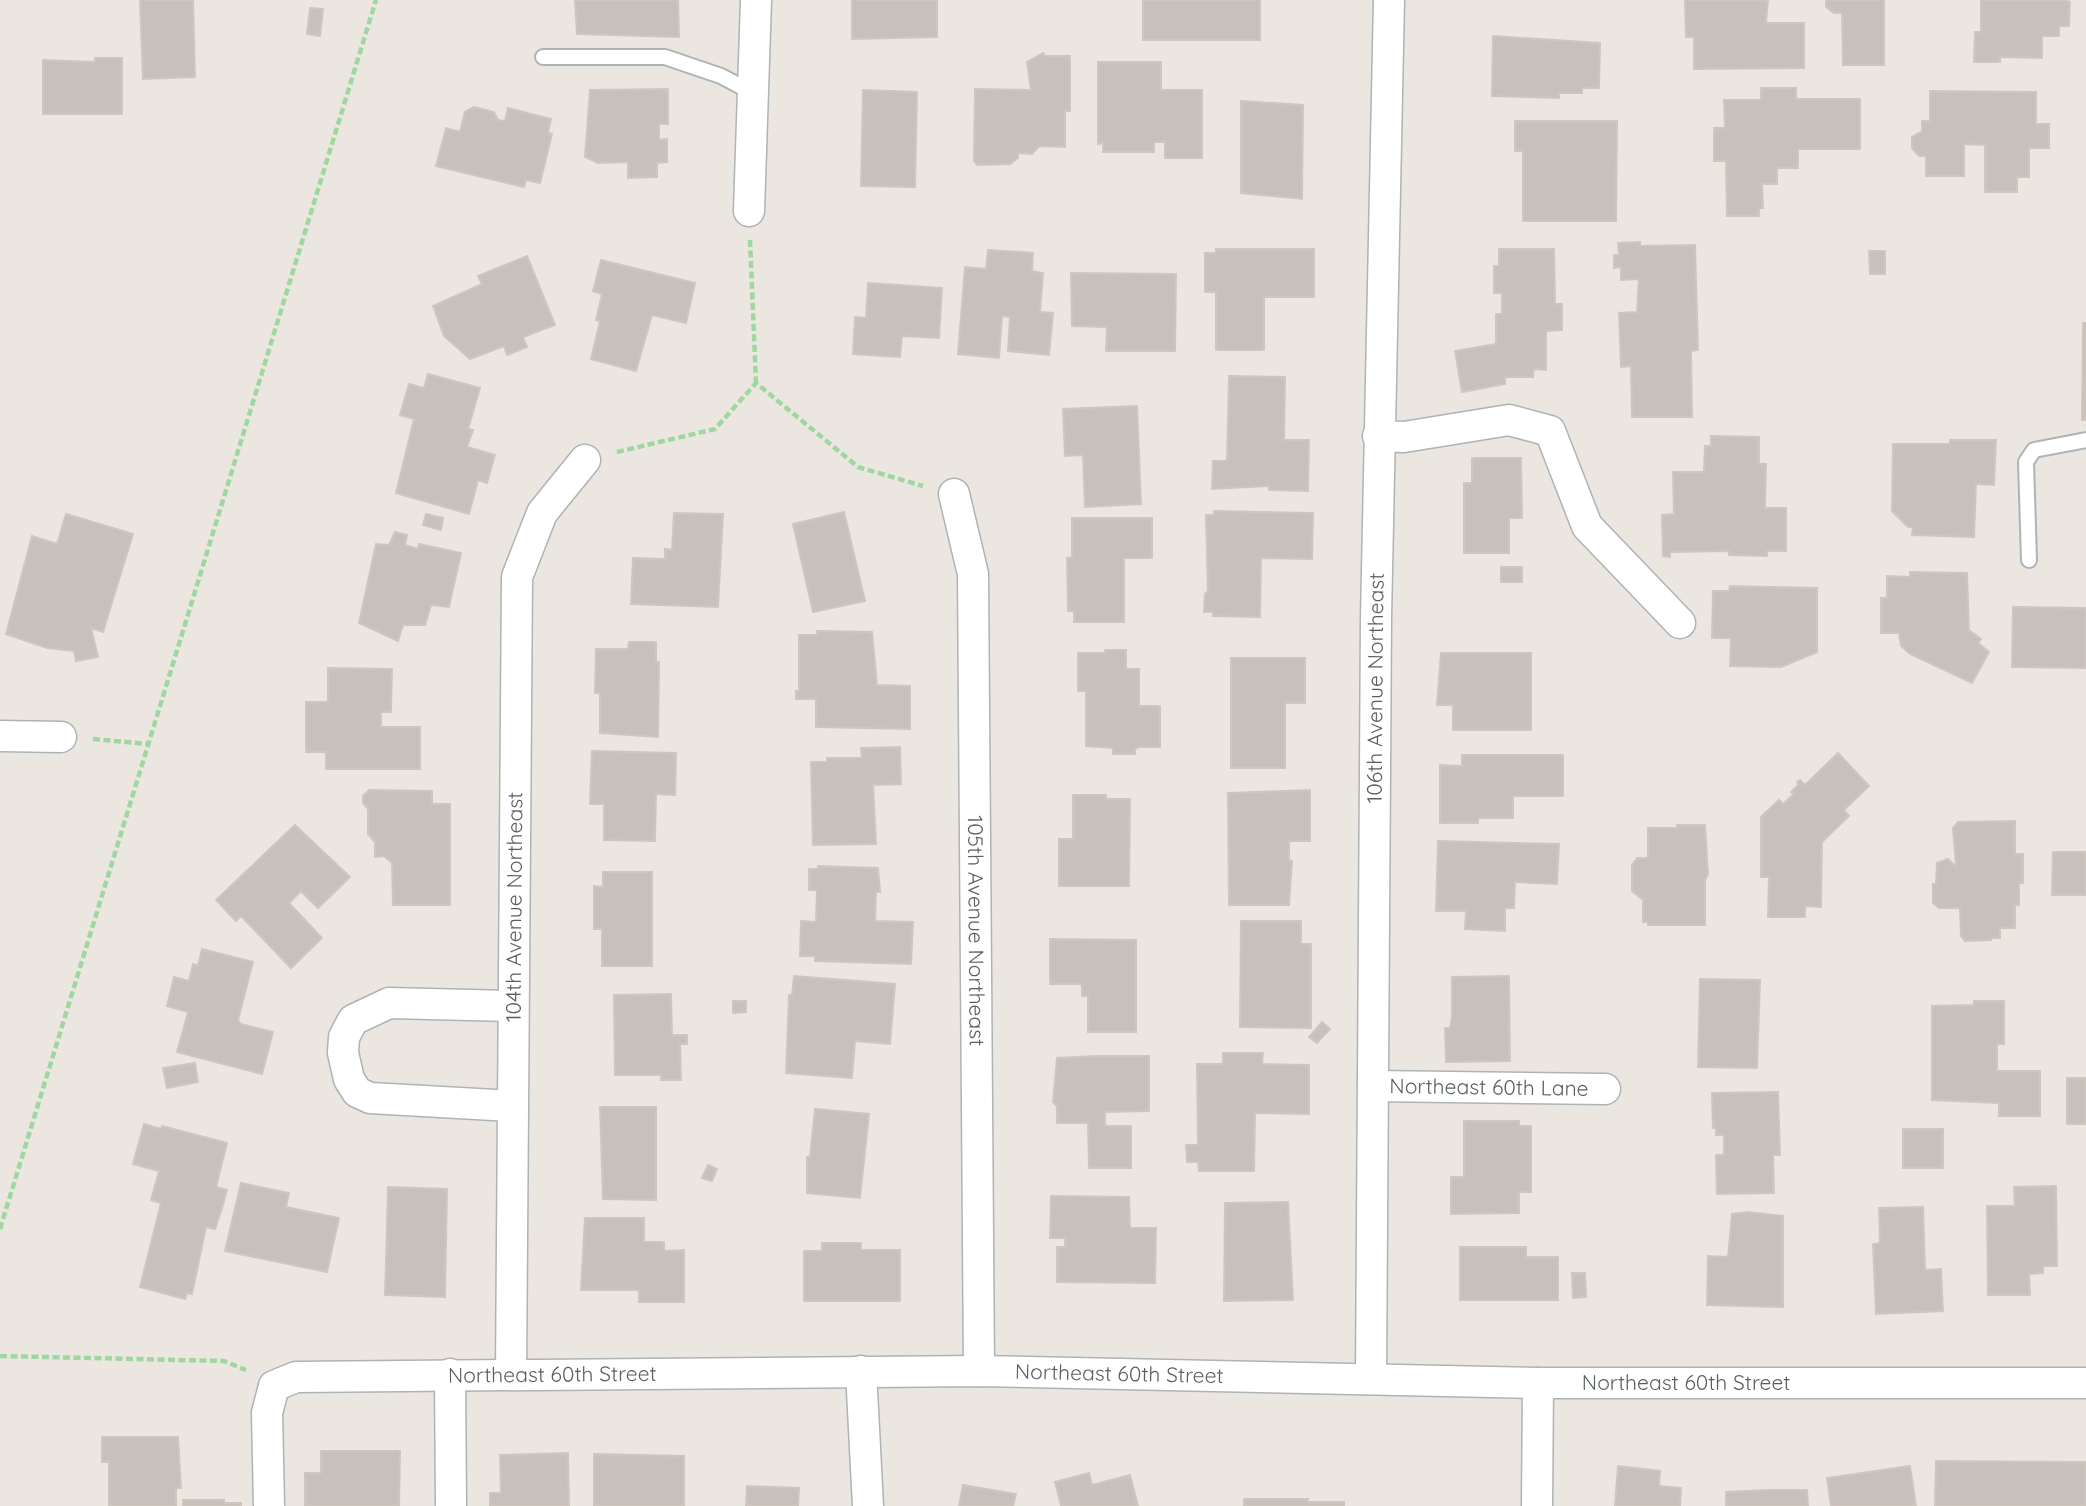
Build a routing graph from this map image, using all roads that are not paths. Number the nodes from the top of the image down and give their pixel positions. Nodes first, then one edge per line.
1 (756, 0) edge
2 (1389, 0) edge
3 (543, 57) dead end
4 (752, 93) junction
5 (749, 211) road end
6 (1378, 436) junction
7 (2086, 440) edge
8 (585, 460) road end
9 (954, 495) road end
10 (2029, 560) dead end
11 (1680, 623) dead end
12 (0, 736) edge
13 (61, 737) road end
14 (512, 1006) junction
15 (1373, 1086) junction
16 (1605, 1089) dead end
17 (512, 1106) junction
18 (861, 1371) junction
19 (979, 1371) junction
20 (450, 1374) junction
21 (511, 1374) junction
22 (1371, 1378) junction
23 (1538, 1383) junction
24 (2086, 1383) edge
25 (269, 1506) edge
26 (451, 1506) edge
27 (868, 1506) edge
28 (1536, 1506) edge

1 - 4 street
2 - 6 street, 106th Avenue Northeast
3 - 4 lane
4 - 5 street
6 - 11 street
6 - 15 street, 106th Avenue Northeast
7 - 10 lane
8 - 14 street, 104th Avenue Northeast
9 - 19 street, 105th Avenue Northeast
12 - 13 street
14 - 17 street, 104th Avenue Northeast
14 - 17 street
15 - 16 street, Northeast 60th Lane
15 - 22 street, 106th Avenue Northeast
17 - 21 street, 104th Avenue Northeast
18 - 19 street, Northeast 60th Street
18 - 21 street, Northeast 60th Street
18 - 27 street
19 - 22 street, Northeast 60th Street
20 - 21 street, Northeast 60th Street
20 - 25 street, Northeast 60th Street
20 - 26 street
22 - 23 street, Northeast 60th Street
23 - 24 street, Northeast 60th Street
23 - 28 street

